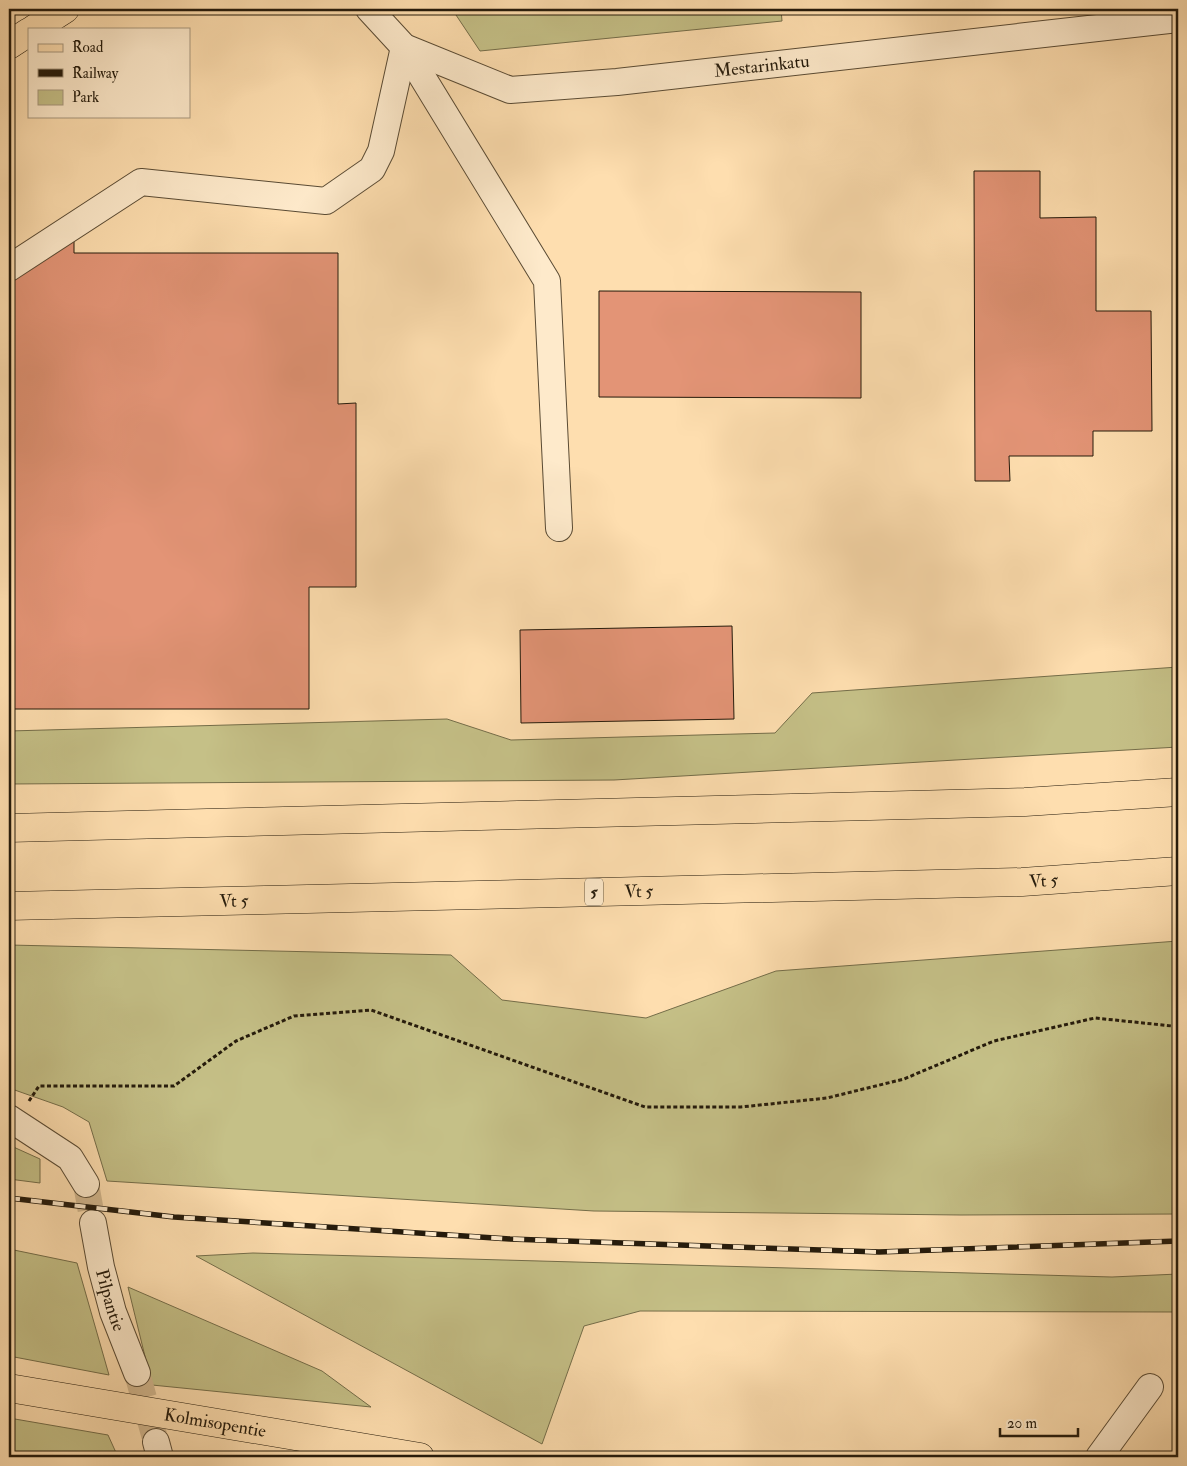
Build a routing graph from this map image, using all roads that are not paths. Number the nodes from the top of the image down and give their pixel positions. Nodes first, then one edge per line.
1 (65, 9) edge
2 (369, 9) edge
3 (1178, 19) edge
4 (36, 28) edge
5 (28, 33) edge
6 (9, 45) edge
7 (404, 47) junction
8 (9, 268) edge
9 (559, 528) dead end
10 (1178, 792) edge
11 (9, 828) edge
12 (1178, 871) edge
13 (9, 906) edge
14 (12, 1120) edge
15 (86, 1184) tunnel mouth
16 (93, 1223) tunnel mouth
17 (137, 1372) tunnel mouth
18 (1150, 1386) dead end
19 (9, 1388) edge
20 (420, 1457) edge
21 (1099, 1457) edge

1 - 4 main road
2 - 7 street, Mestarinkatu
3 - 7 street, Mestarinkatu
5 - 6 main road
7 - 8 street
7 - 9 street
10 - 11 main road
12 - 13 main road, Vt 5 / 5
14 - 15 street
16 - 17 street, Pilpantie
18 - 21 street
19 - 20 main road, Kolmisopentie

